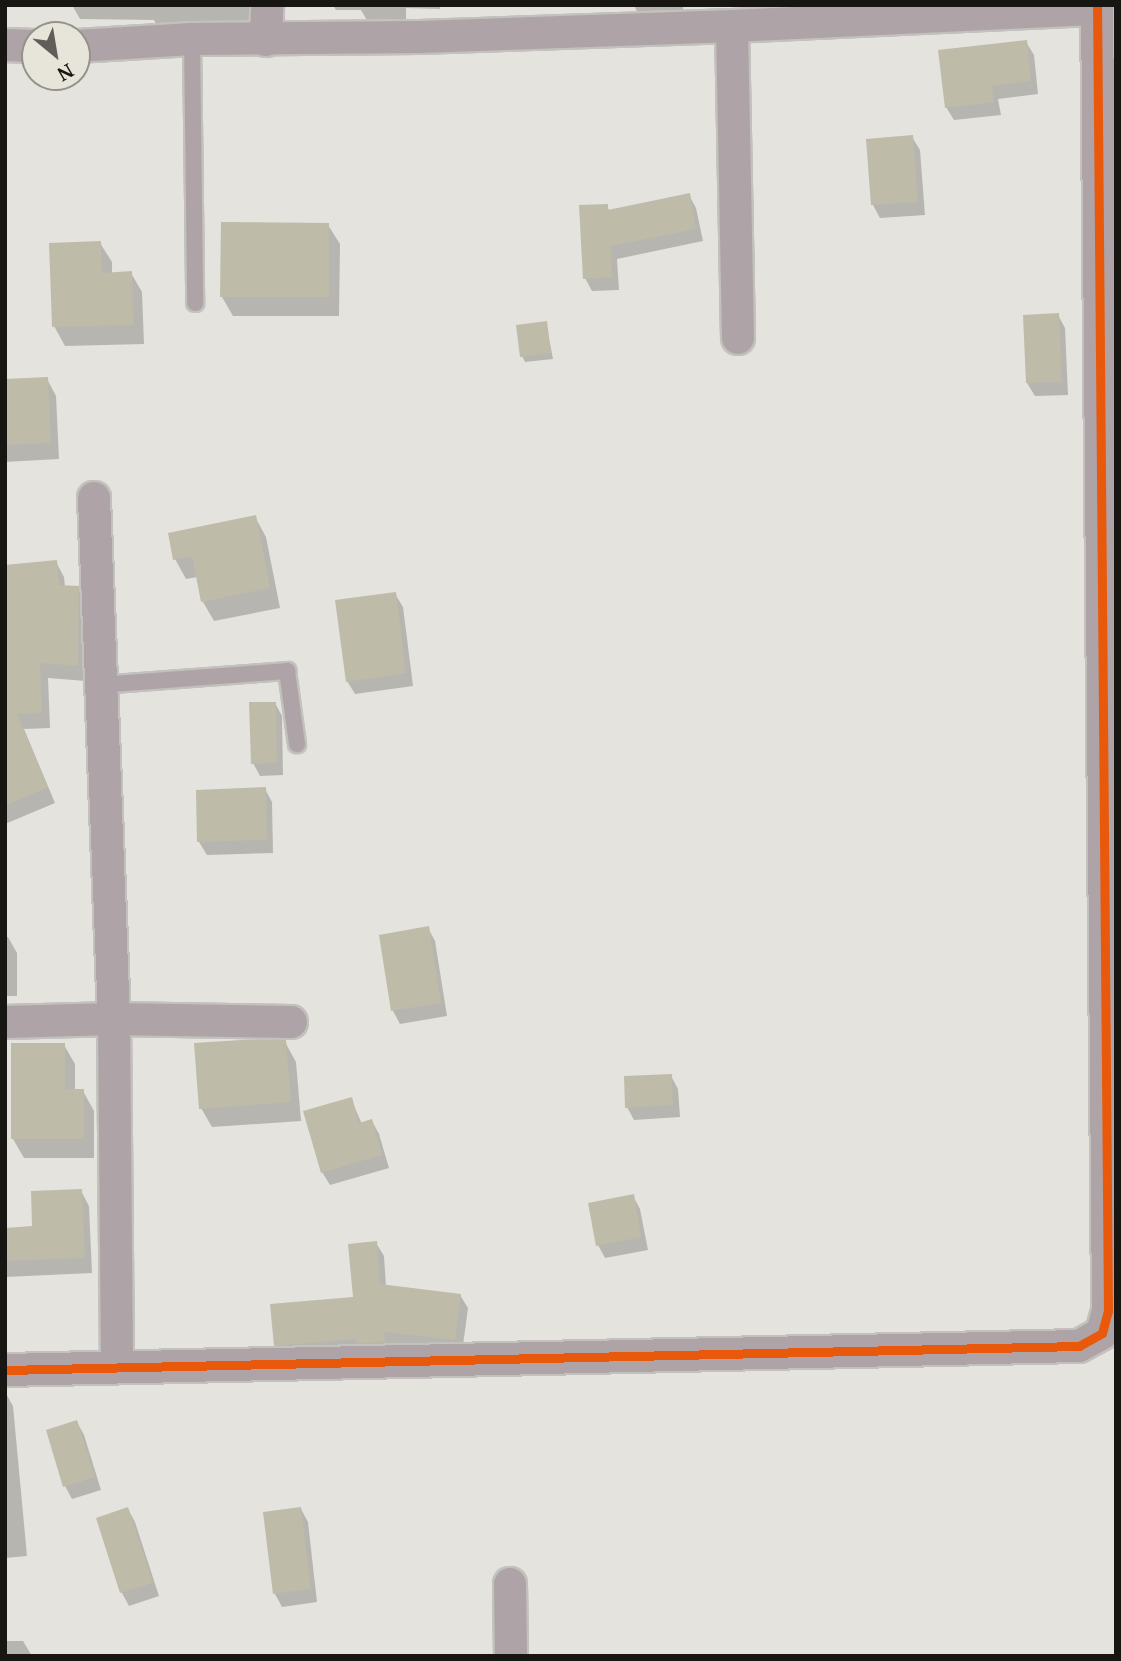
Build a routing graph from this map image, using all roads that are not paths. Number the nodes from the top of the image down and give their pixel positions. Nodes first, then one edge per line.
1 (267, 5) edge
2 (1097, 7) edge
3 (732, 26) junction
4 (192, 39) junction
5 (266, 40) junction
6 (91, 45) edge
7 (195, 303) dead end
8 (738, 338) dead end
9 (94, 498) dead end
10 (101, 685) junction
11 (297, 744) dead end
12 (114, 1019) junction
13 (5, 1022) edge
14 (291, 1022) dead end
15 (117, 1366) junction
16 (5, 1370) edge
17 (509, 1584) dead end
18 (511, 1656) edge

1 - 5 street
2 - 3 street
2 - 15 street
3 - 5 street
3 - 8 street
4 - 5 street
4 - 6 street
4 - 7 lane
9 - 10 street
10 - 11 lane
10 - 12 street
12 - 13 street
12 - 14 street
12 - 15 street
15 - 16 street
17 - 18 street

